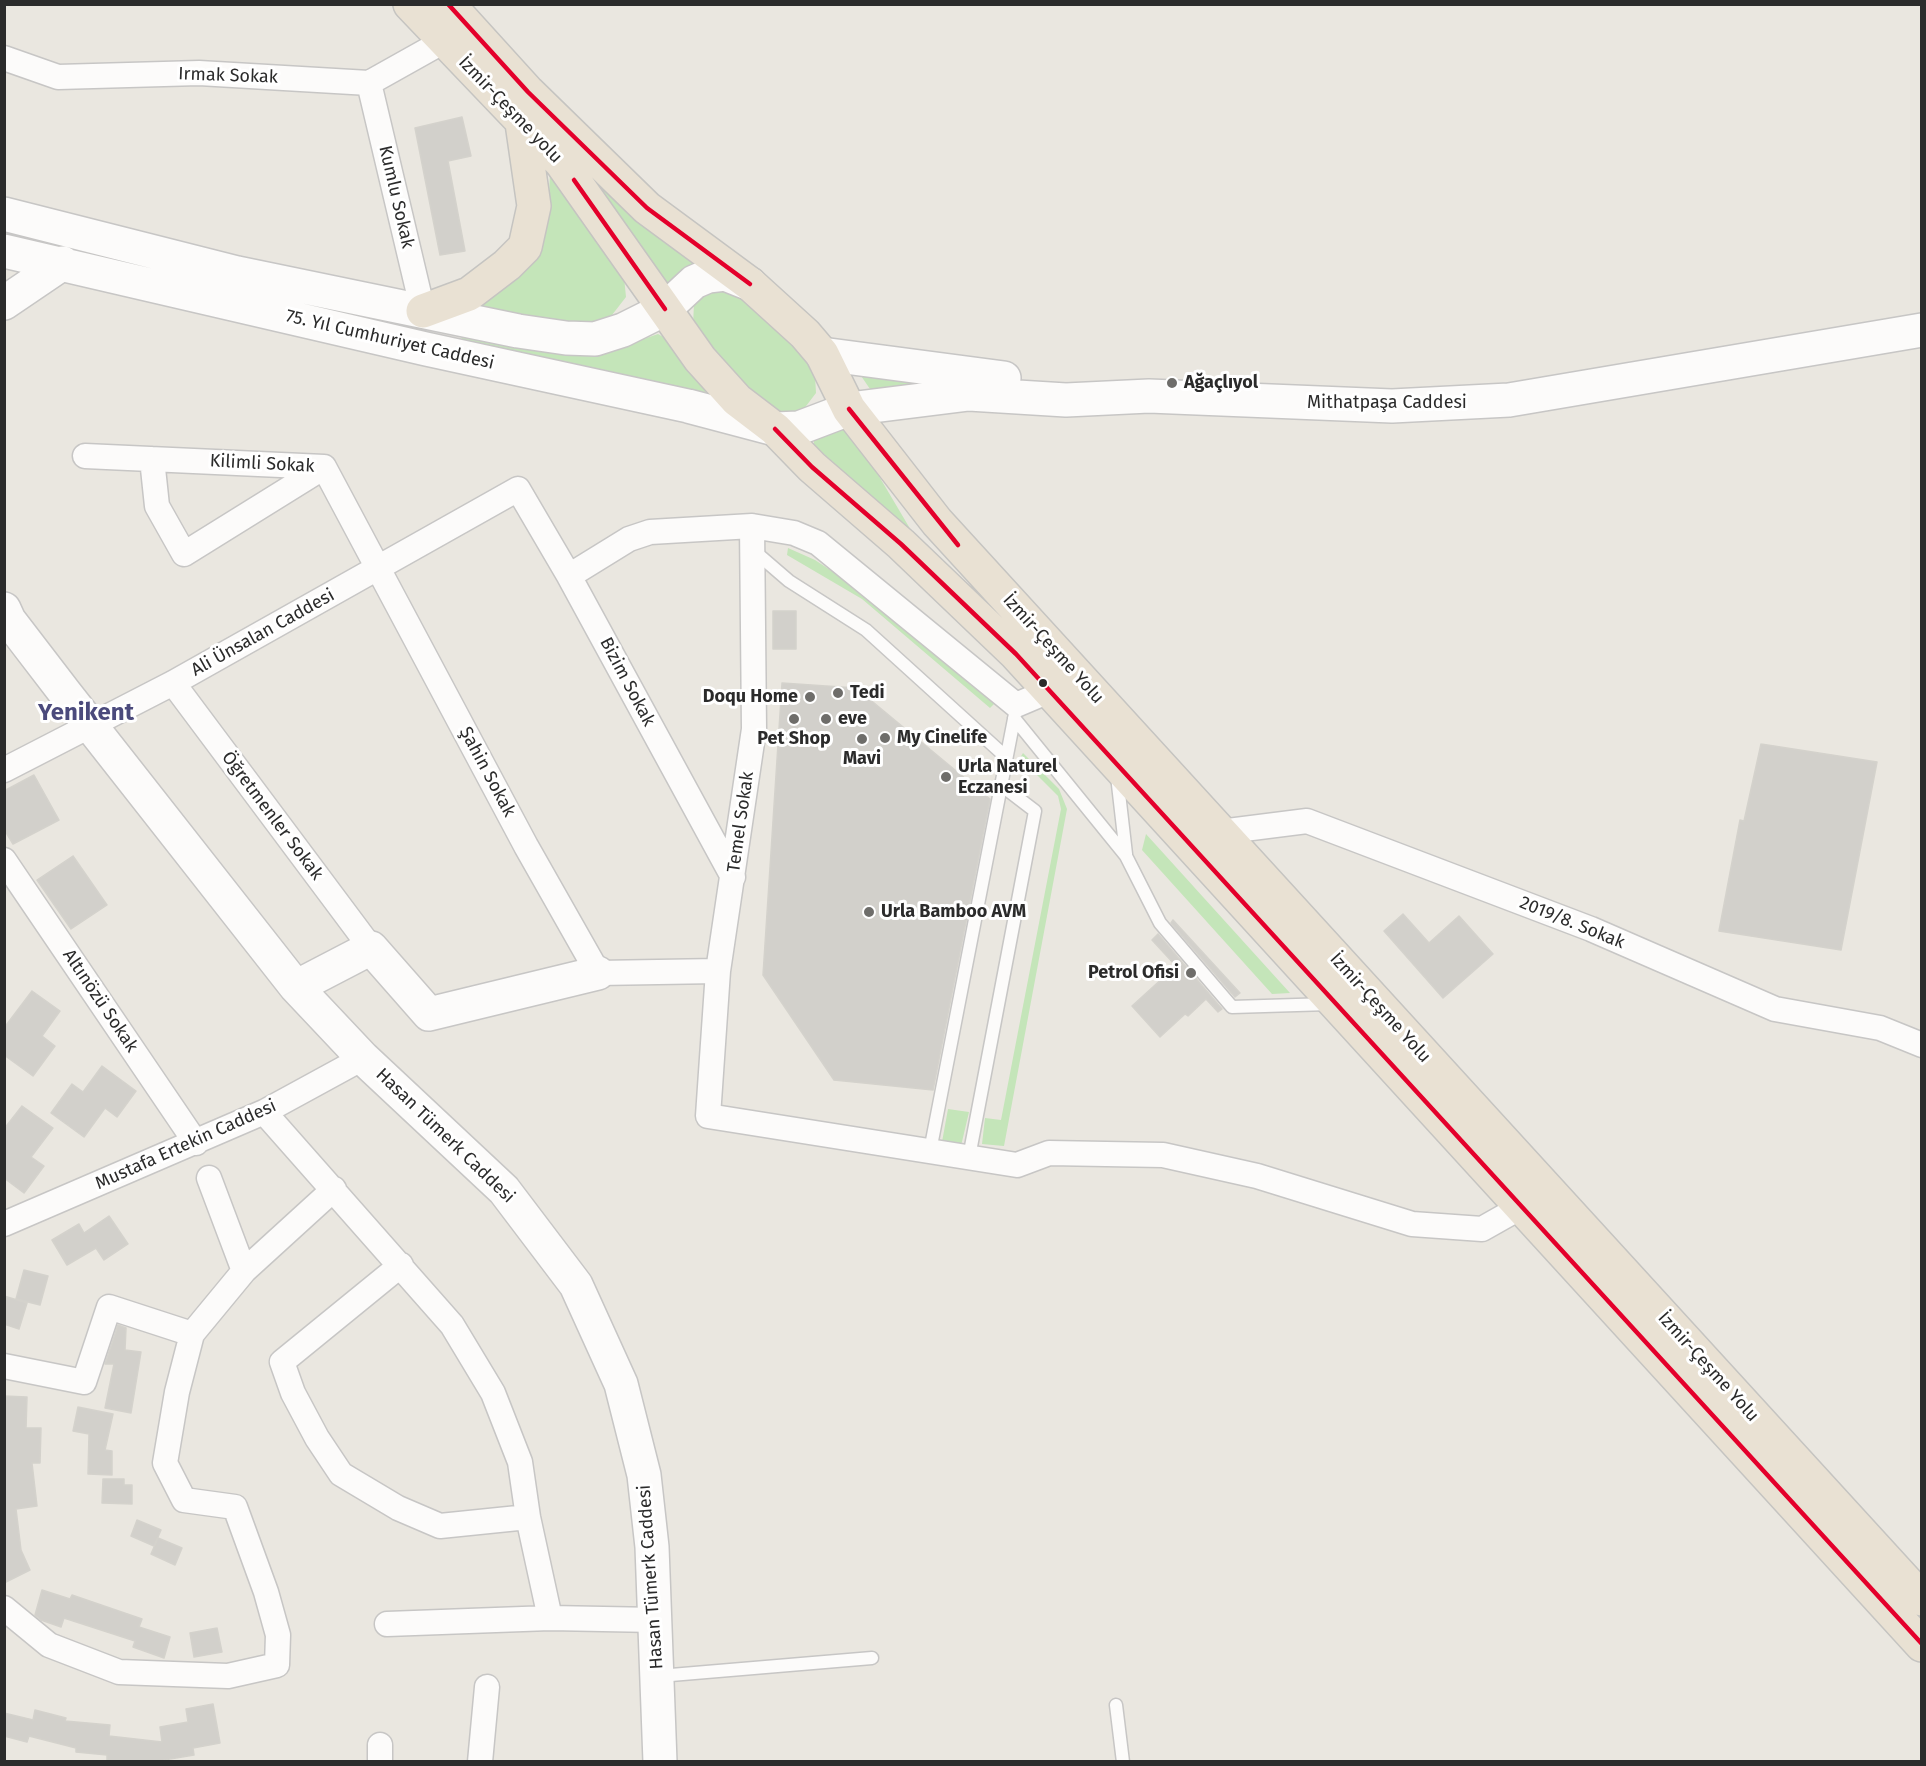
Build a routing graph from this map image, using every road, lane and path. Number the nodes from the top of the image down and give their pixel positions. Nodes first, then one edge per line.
1 (410, 4) edge
2 (448, 4) edge
3 (444, 41) junction
4 (4, 58) edge
5 (369, 83) junction
6 (522, 123) junction
7 (14, 217) edge
8 (8, 262) edge
9 (63, 263) junction
10 (750, 284) junction
11 (4, 303) edge
12 (665, 309) junction
13 (423, 310) junction
14 (1922, 330) edge
15 (822, 354) junction
16 (1149, 396) junction
17 (898, 403) junction
18 (849, 409) junction
19 (775, 429) junction
20 (85, 456) dead end
21 (885, 457) junction
22 (152, 459) junction
23 (324, 467) junction
24 (518, 489) joint
25 (752, 538) junction
26 (379, 569) junction
27 (569, 576) junction
28 (4, 609) edge
29 (173, 683) junction
30 (1049, 691) junction
31 (1015, 711) junction
32 (91, 724) junction
33 (1006, 757) junction
34 (1115, 763) junction
35 (4, 770) edge
36 (1004, 787) junction
37 (1220, 832) junction
38 (1126, 856) junction
39 (4, 860) edge
40 (733, 877) junction
41 (371, 948) junction
42 (718, 971) junction
43 (598, 972) junction
44 (296, 987) junction
45 (1335, 1003) junction
46 (1922, 1045) edge
47 (363, 1058) junction
48 (264, 1112) junction
49 (196, 1143) junction
50 (934, 1152) junction
51 (969, 1157) junction
52 (209, 1178) dead end
53 (334, 1189) junction
54 (1521, 1207) junction
55 (4, 1224) edge
56 (401, 1265) junction
57 (244, 1271) junction
58 (192, 1334) junction
59 (4, 1366) edge
60 (528, 1517) junction
61 (1922, 1599) edge
62 (4, 1608) edge
63 (550, 1618) junction
64 (656, 1620) junction
65 (387, 1624) dead end
66 (1922, 1645) edge
67 (872, 1658) dead end
68 (657, 1676) junction
69 (487, 1687) dead end
70 (1116, 1705) dead end
71 (480, 1761) edge
72 (660, 1761) edge
73 (1123, 1761) edge

1 - 3 highway, İzmir-Çeşme yolu
2 - 10 highway, İzmir-Çeşme yolu
3 - 5 street
3 - 6 highway, İzmir-Çeşme yolu
4 - 5 street, Irmak Sokak
5 - 13 street, Kumlu Sokak
6 - 12 highway, İzmir-Çeşme yolu
6 - 13 highway
7 - 8 street
7 - 13 street, 75. Yıl Cumhuriyet Caddesi
8 - 9 street, 75. Yıl Cumhuriyet Caddesi
9 - 11 street
9 - 19 street, 75. Yıl Cumhuriyet Caddesi
10 - 12 street, 75. Yıl Cumhuriyet Caddesi
10 - 15 highway, İzmir-Çeşme yolu
12 - 13 street, 75. Yıl Cumhuriyet Caddesi
12 - 19 highway, İzmir-Çeşme yolu
14 - 16 street, Mithatpaşa Caddesi
15 - 16 street
15 - 18 highway, İzmir-Çeşme Yolu
16 - 17 street, Mithatpaşa Caddesi
17 - 18 street, Mithatpaşa Caddesi
17 - 21 street
18 - 19 street, Mithatpaşa Caddesi
18 - 21 highway, İzmir-Çeşme Yolu
19 - 30 highway, İzmir-Çeşme Yolu
20 - 22 street, Kilimli Sokak
21 - 37 highway, İzmir-Çeşme Yolu
22 - 23 street, Kilimli Sokak
22 - 23 street
23 - 26 street, Kilimli Sokak
24 - 26 street, Ali Ünsalan Caddesi
24 - 27 street, Bizim Sokak
25 - 27 street
25 - 31 street
25 - 33 lane
25 - 40 street, Temel Sokak
26 - 29 street, Ali Ünsalan Caddesi
26 - 43 street, Şahin Sokak
27 - 40 street, Bizim Sokak
28 - 32 street, Hasan Tümerk Caddesi
29 - 32 street, Ali Ünsalan Caddesi
29 - 41 street, Öğretmenler Sokak
30 - 31 street
30 - 34 highway, İzmir-Çeşme Yolu
31 - 33 lane
31 - 38 lane
32 - 35 street, Ali Ünsalan Caddesi
32 - 44 street, Hasan Tümerk Caddesi
33 - 36 lane
34 - 38 lane
34 - 45 highway, İzmir-Çeşme Yolu
36 - 50 lane
36 - 51 lane
37 - 46 street, 2019/8. Sokak
37 - 61 highway, İzmir-Çeşme Yolu
38 - 45 lane
39 - 49 street, Altınözü Sokak
40 - 42 street, Temel Sokak
41 - 43 street
41 - 44 street
42 - 43 street
42 - 50 street, Temel Sokak
44 - 47 street, Hasan Tümerk Caddesi
45 - 54 highway, İzmir-Çeşme Yolu
47 - 48 street, Mustafa Ertekin Caddesi
47 - 64 street, Hasan Tümerk Caddesi
48 - 49 street, Mustafa Ertekin Caddesi
48 - 53 street
49 - 55 street, Mustafa Ertekin Caddesi
50 - 51 street
51 - 54 street
52 - 57 street
53 - 56 street
53 - 57 street
54 - 66 highway, İzmir-Çeşme Yolu
56 - 60 street
56 - 60 street
57 - 58 street
58 - 59 street
58 - 62 street
60 - 63 street
63 - 64 street
63 - 65 street
64 - 68 street, Hasan Tümerk Caddesi
67 - 68 lane
68 - 72 street, Hasan Tümerk Caddesi
69 - 71 street
70 - 73 lane

